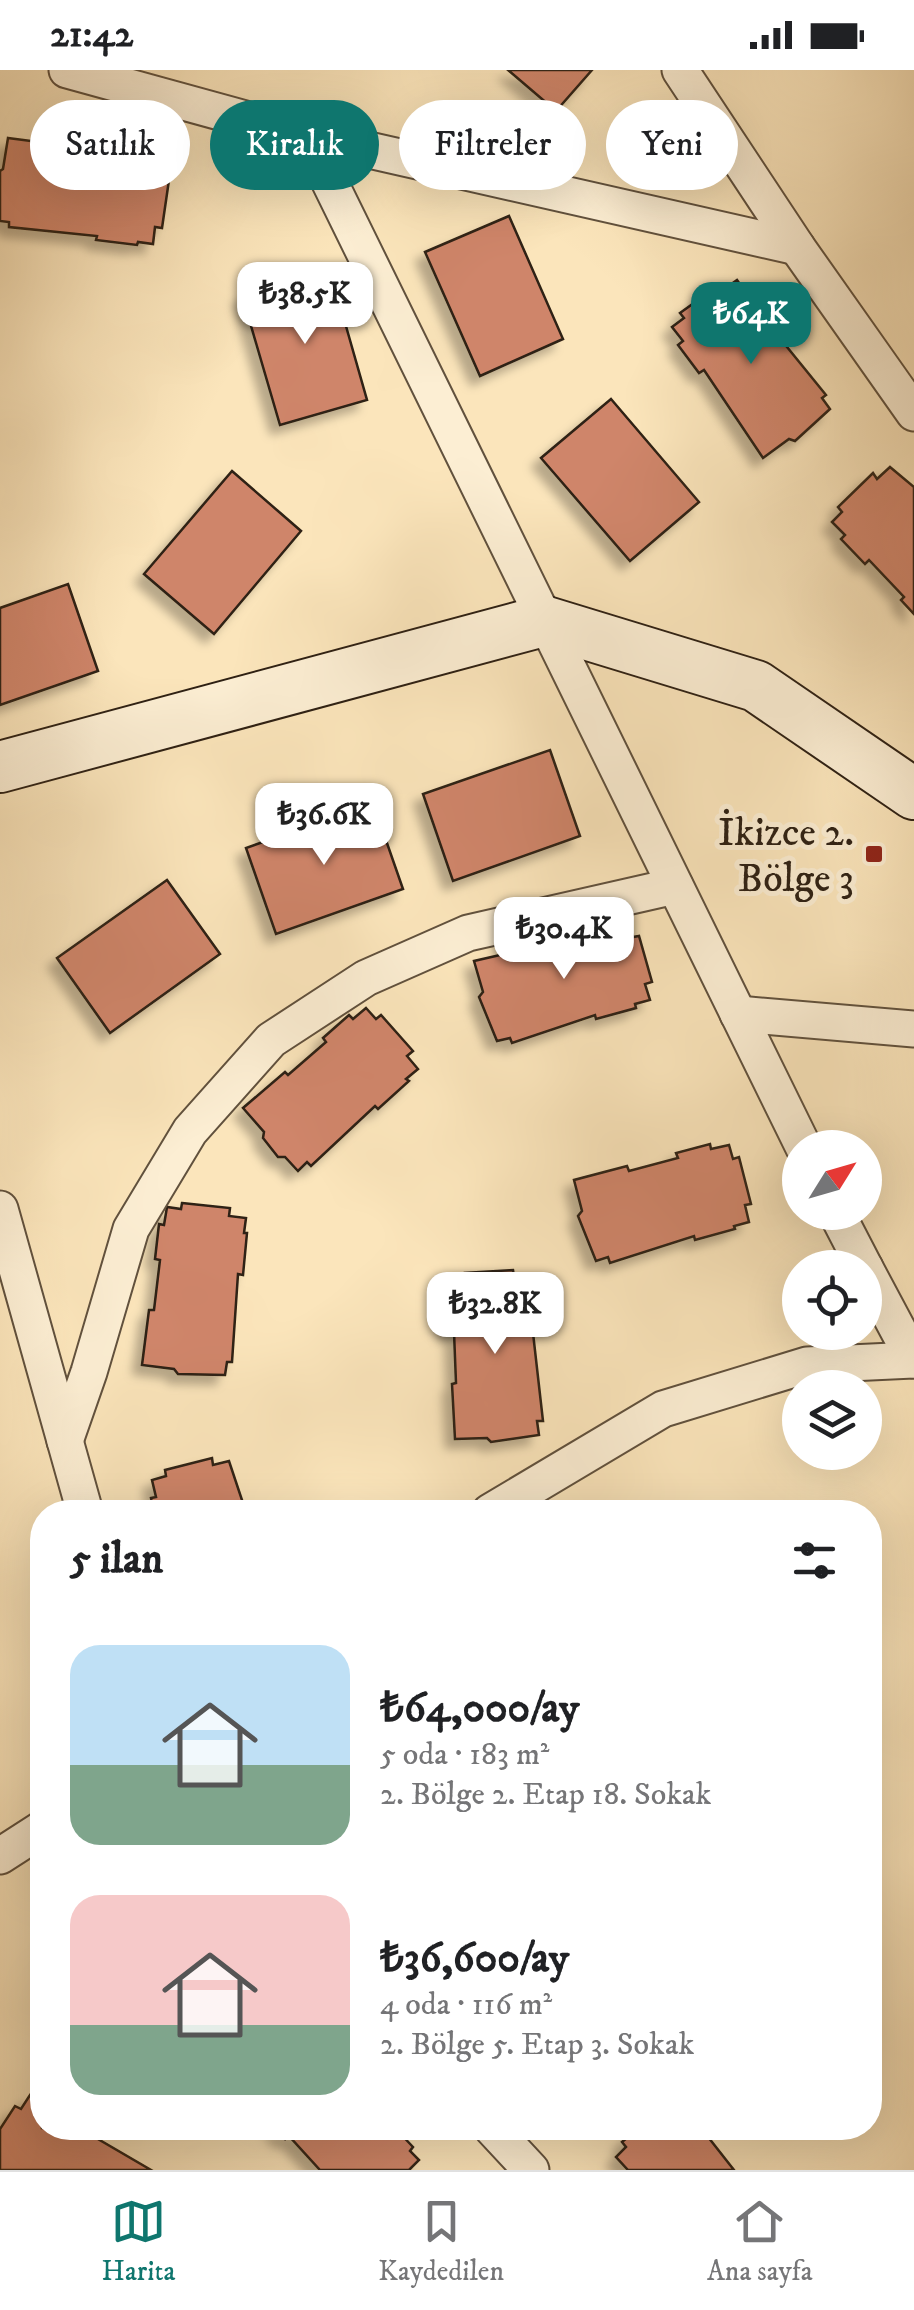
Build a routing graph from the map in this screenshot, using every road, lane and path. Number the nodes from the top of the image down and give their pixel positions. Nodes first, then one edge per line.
1 (67, 70) edge
2 (680, 70) edge
3 (210, 109) edge
4 (379, 152) edge
5 (332, 190) edge
6 (796, 246) junction
7 (914, 413) edge
8 (543, 622) junction
9 (0, 767) edge
10 (914, 794) edge
11 (674, 886) junction
12 (738, 1014) junction
13 (914, 1029) edge
14 (795, 1130) edge
15 (0, 1208) edge
16 (882, 1300) edge
17 (914, 1360) edge
18 (65, 1441) junction
19 (82, 1500) edge
20 (510, 1500) edge
21 (30, 1837) edge
22 (0, 1856) edge
23 (503, 2140) edge
24 (531, 2170) edge

1 - 3 street
2 - 6 street
4 - 6 street
5 - 8 street
6 - 7 street
8 - 9 street
8 - 10 street
8 - 11 street
11 - 12 street
11 - 18 street
12 - 13 street
12 - 14 street
15 - 18 street
16 - 17 street
17 - 20 street
18 - 19 street
21 - 22 street
23 - 24 street

